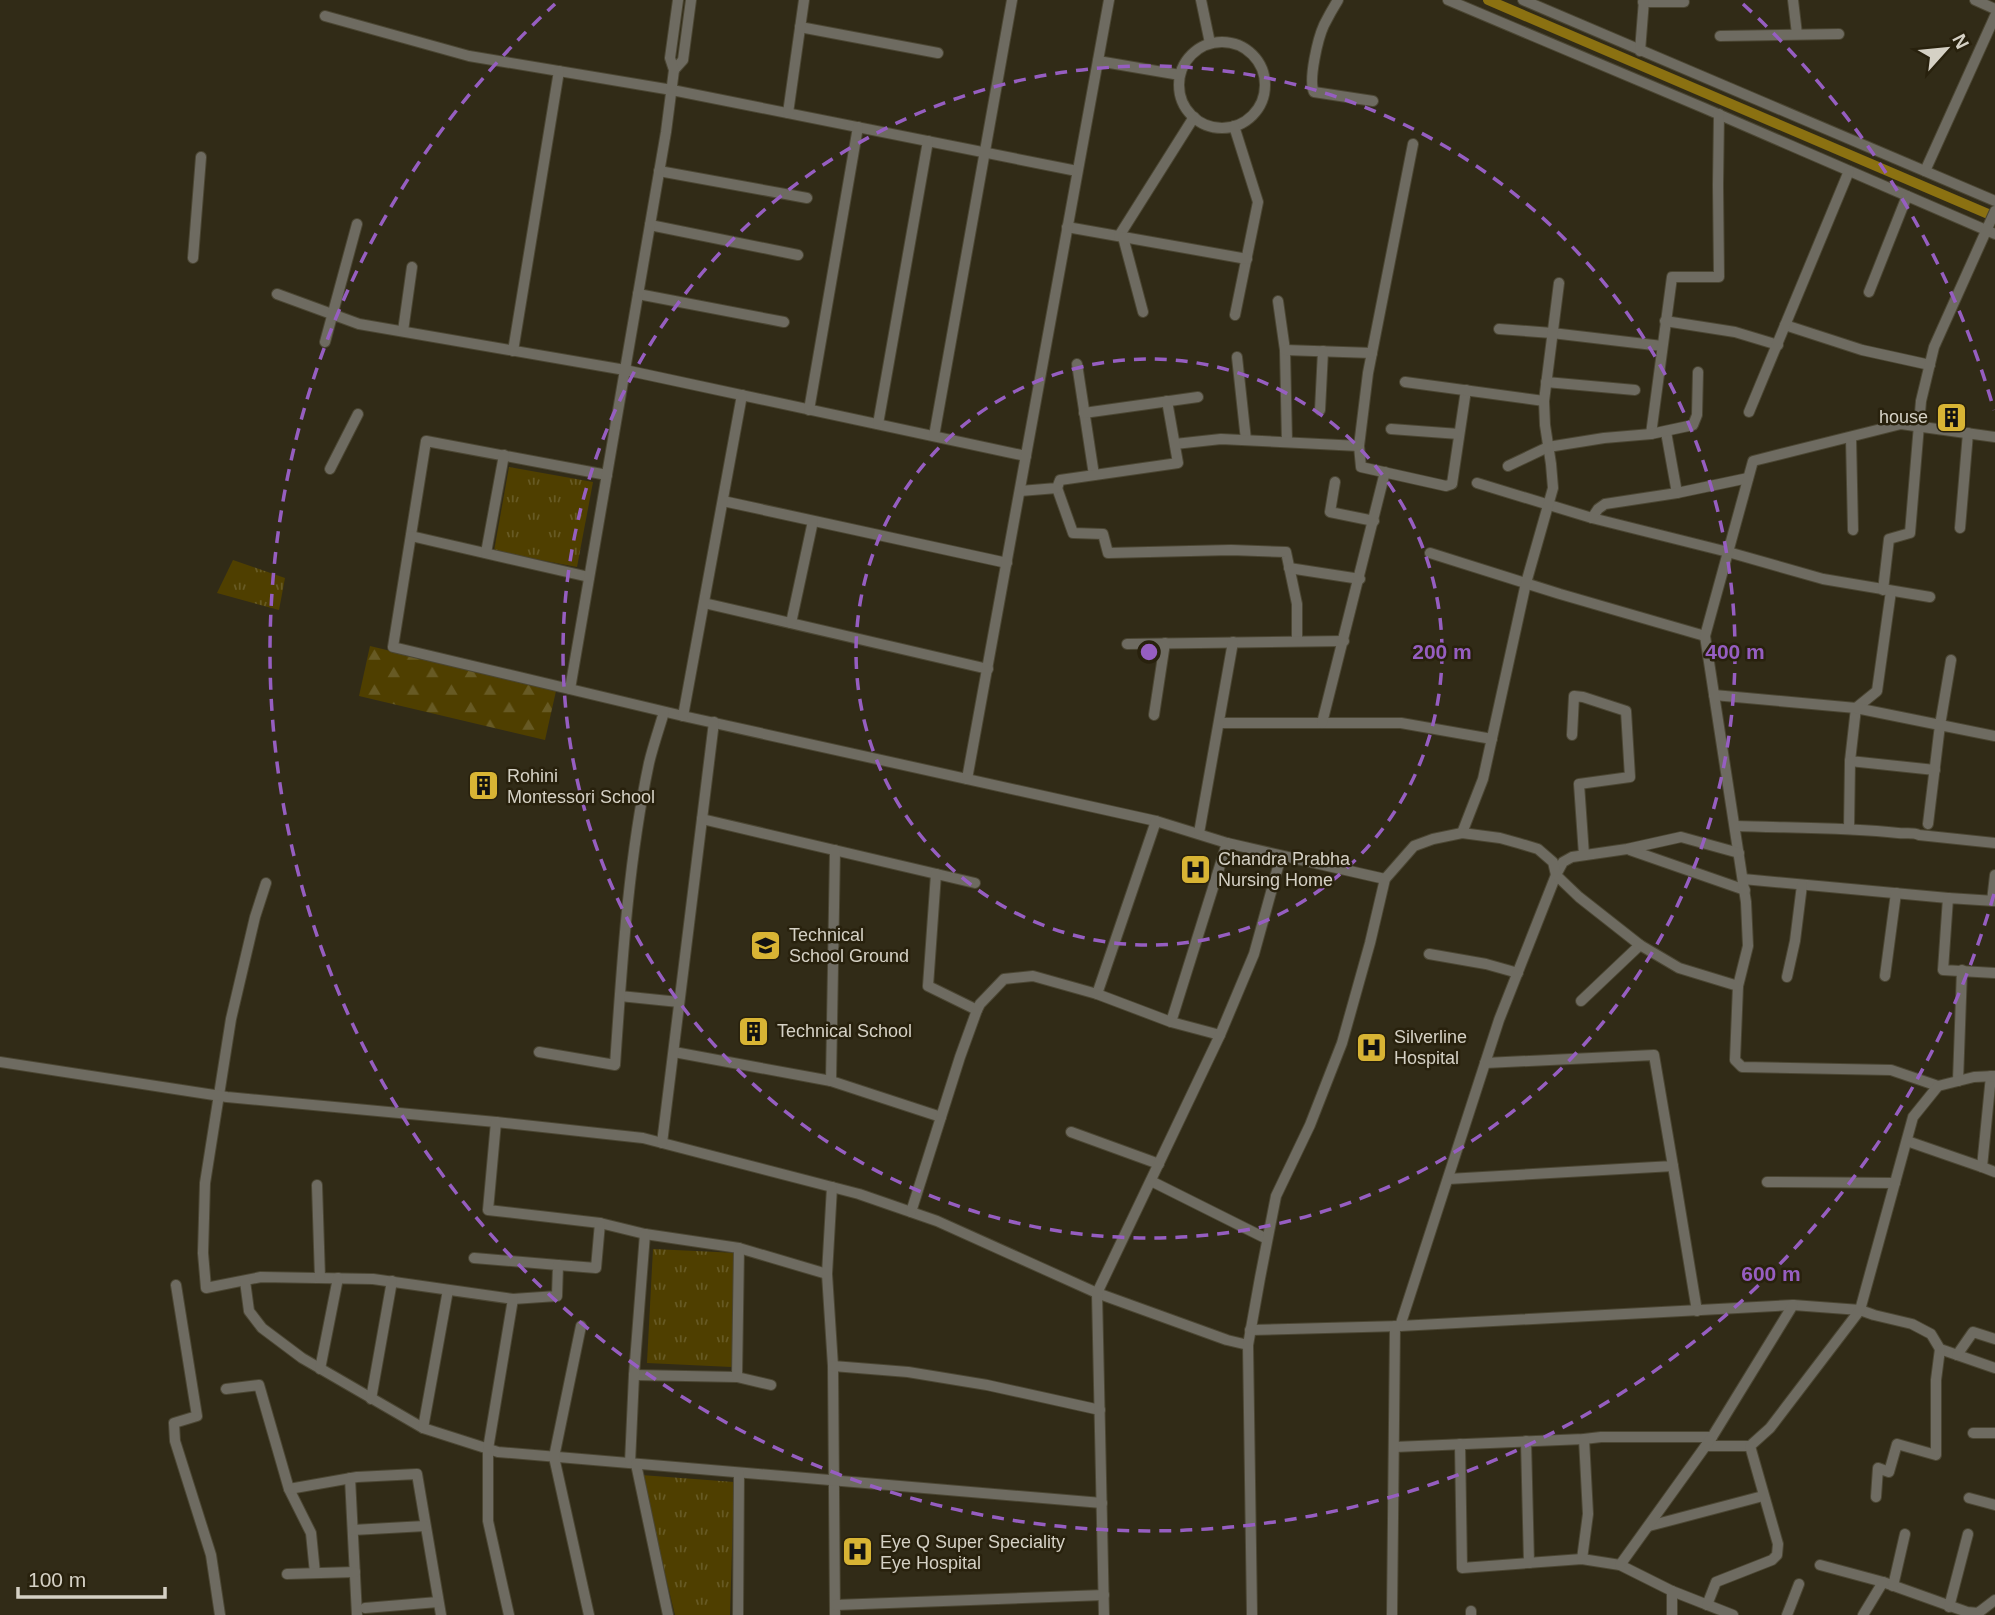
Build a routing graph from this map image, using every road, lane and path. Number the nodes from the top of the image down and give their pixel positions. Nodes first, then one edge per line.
1 (678, 0) edge
2 (691, 0) edge
3 (804, 0) edge
4 (1012, 0) edge
5 (1109, 0) edge
6 (1200, 0) edge
7 (1338, 0) edge
8 (1448, 0) edge
9 (1523, 0) edge
10 (1793, 0) edge
11 (1975, 0) edge
12 (1644, 1) edge
13 (1684, 2) dead end
14 (1995, 9) edge
15 (325, 16) dead end
16 (1995, 16) edge
17 (800, 27) junction
18 (1797, 34) junction
19 (1839, 34) dead end
20 (1720, 36) dead end
21 (1209, 43) junction
22 (1640, 51) junction
23 (938, 53) dead end
24 (1098, 61) junction
25 (674, 70) junction
26 (558, 71) junction
27 (1180, 75) junction
28 (672, 90) junction
29 (1373, 101) dead end
30 (788, 113) junction
31 (1719, 114) junction
32 (1194, 117) junction
33 (1234, 126) junction
34 (858, 127) junction
35 (928, 141) junction
36 (1413, 144) dead end
37 (986, 153) junction
38 (201, 157) dead end
39 (659, 171) junction
40 (1849, 171) junction
41 (1925, 171) junction
42 (1077, 172) junction
43 (1907, 196) junction
44 (807, 198) dead end
45 (1995, 201) edge
46 (1995, 211) edge
47 (357, 224) dead end
48 (650, 225) junction
49 (1067, 227) junction
50 (1990, 230) edge
51 (1121, 237) junction
52 (798, 255) dead end
53 (193, 258) dead end
54 (1247, 260) junction
55 (412, 267) dead end
56 (1559, 283) dead end
57 (1869, 292) dead end
58 (277, 293) dead end
59 (638, 294) junction
60 (1278, 301) dead end
61 (1143, 312) dead end
62 (333, 314) junction
63 (1235, 315) dead end
64 (784, 321) dead end
65 (1665, 321) junction
66 (1784, 325) junction
67 (1499, 330) dead end
68 (403, 331) junction
69 (1552, 333) junction
70 (325, 342) dead end
71 (1777, 345) junction
72 (1662, 346) junction
73 (1285, 350) junction
74 (513, 351) junction
75 (1323, 351) junction
76 (1372, 352) junction
77 (1237, 357) dead end
78 (1077, 365) dead end
79 (1930, 365) junction
80 (625, 370) junction
81 (1698, 372) dead end
82 (1405, 382) dead end
83 (1546, 382) junction
84 (1465, 390) junction
85 (1635, 390) dead end
86 (742, 395) junction
87 (1198, 397) dead end
88 (1167, 401) junction
89 (1544, 401) junction
90 (809, 410) junction
91 (1321, 410) dead end
92 (1749, 412) dead end
93 (1084, 413) junction
94 (358, 414) dead end
95 (878, 424) junction
96 (1920, 426) junction
97 (1391, 429) dead end
98 (1666, 432) junction
99 (1968, 433) junction
100 (1458, 434) junction
101 (1651, 434) junction
102 (934, 436) junction
103 (1995, 437) edge
104 (1851, 438) junction
105 (1245, 440) junction
106 (1287, 442) junction
107 (1175, 444) junction
108 (1359, 446) junction
109 (1548, 447) junction
110 (504, 455) junction
111 (1026, 456) junction
112 (1508, 466) dead end
113 (330, 469) dead end
114 (1385, 472) junction
115 (607, 475) junction
116 (1094, 475) junction
117 (1748, 478) junction
118 (1335, 482) dead end
119 (1477, 483) dead end
120 (1057, 488) junction
121 (1020, 491) junction
122 (1677, 494) junction
123 (723, 501) junction
124 (1548, 505) junction
125 (1592, 518) junction
126 (813, 521) junction
127 (1374, 521) junction
128 (1960, 528) dead end
129 (1853, 530) dead end
130 (411, 536) junction
131 (1728, 552) junction
132 (486, 553) junction
133 (1430, 553) dead end
134 (1007, 563) junction
135 (1289, 568) junction
136 (589, 578) junction
137 (1360, 579) junction
138 (1526, 583) junction
139 (1887, 590) junction
140 (1930, 597) dead end
141 (704, 603) junction
142 (791, 623) junction
143 (1705, 636) junction
144 (1297, 641) junction
145 (1344, 641) junction
146 (1233, 642) junction
147 (1165, 643) junction
148 (1127, 644) dead end
149 (1951, 660) dead end
150 (988, 668) junction
151 (570, 690) junction
152 (1714, 695) junction
153 (1856, 708) junction
154 (664, 712) junction
155 (1154, 715) dead end
156 (684, 716) junction
157 (714, 722) junction
158 (1219, 723) junction
159 (1322, 723) junction
160 (1940, 725) junction
161 (1572, 735) dead end
162 (1995, 736) edge
163 (1492, 739) junction
164 (1850, 761) junction
165 (1935, 770) junction
166 (967, 779) junction
167 (702, 819) junction
168 (1156, 821) junction
169 (1928, 824) dead end
170 (1735, 826) junction
171 (1849, 829) junction
172 (1199, 833) junction
173 (1462, 834) junction
174 (1227, 843) junction
175 (1995, 843) edge
176 (1627, 849) junction
177 (835, 850) junction
178 (1739, 853) junction
179 (1584, 855) junction
180 (1281, 856) junction
181 (936, 874) junction
182 (1556, 875) junction
183 (1995, 875) edge
184 (1385, 879) junction
185 (266, 883) dead end
186 (975, 883) dead end
187 (1802, 884) junction
188 (1744, 885) junction
189 (1896, 893) junction
190 (1948, 898) junction
191 (1994, 901) edge
192 (1640, 945) junction
193 (1429, 954) dead end
194 (1962, 970) junction
195 (1518, 973) junction
196 (1995, 973) edge
197 (1885, 976) dead end
198 (1787, 977) dead end
199 (1738, 986) junction
200 (1097, 994) junction
201 (620, 996) junction
202 (1581, 1001) dead end
203 (680, 1002) junction
204 (977, 1010) junction
205 (1171, 1022) junction
206 (1220, 1035) junction
207 (539, 1052) dead end
208 (674, 1052) junction
209 (0, 1062) edge
210 (1485, 1063) junction
211 (1993, 1076) edge
212 (831, 1081) junction
213 (1958, 1081) junction
214 (1938, 1086) junction
215 (219, 1096) junction
216 (941, 1117) junction
217 (496, 1122) junction
218 (1071, 1132) dead end
219 (1907, 1141) junction
220 (662, 1143) junction
221 (1159, 1164) junction
222 (1673, 1166) junction
223 (1982, 1167) junction
224 (1995, 1172) edge
225 (1448, 1179) junction
226 (1151, 1181) junction
227 (1767, 1182) dead end
228 (1895, 1183) junction
229 (317, 1185) dead end
230 (831, 1187) junction
231 (911, 1212) junction
232 (600, 1223) junction
233 (645, 1234) junction
234 (1267, 1239) junction
235 (739, 1248) junction
236 (474, 1258) dead end
237 (558, 1265) junction
238 (827, 1274) junction
239 (320, 1278) junction
240 (338, 1278) junction
241 (245, 1280) junction
242 (392, 1282) junction
243 (176, 1285) dead end
244 (447, 1290) junction
245 (1097, 1293) junction
246 (513, 1299) junction
247 (1793, 1305) junction
248 (1860, 1310) junction
249 (1697, 1311) junction
250 (581, 1326) dead end
251 (1398, 1326) junction
252 (1250, 1330) junction
253 (1995, 1339) edge
254 (1248, 1345) junction
255 (1940, 1349) junction
256 (1957, 1355) junction
257 (833, 1366) junction
258 (1995, 1368) edge
259 (320, 1369) junction
260 (634, 1375) junction
261 (737, 1377) junction
262 (771, 1385) dead end
263 (226, 1389) dead end
264 (371, 1398) junction
265 (1100, 1410) junction
266 (423, 1428) junction
267 (1973, 1433) dead end
268 (1995, 1433) edge
269 (1584, 1439) junction
270 (1527, 1441) junction
271 (1709, 1441) junction
272 (1460, 1444) junction
273 (1750, 1446) junction
274 (1394, 1447) junction
275 (488, 1449) junction
276 (554, 1457) junction
277 (633, 1464) junction
278 (739, 1473) junction
279 (350, 1478) junction
280 (834, 1481) junction
281 (289, 1489) junction
282 (1763, 1496) junction
283 (1876, 1497) dead end
284 (1969, 1498) dead end
285 (1102, 1503) junction
286 (1995, 1505) edge
287 (425, 1526) junction
288 (1649, 1526) junction
289 (353, 1530) junction
290 (1905, 1534) dead end
291 (1968, 1534) dead end
292 (1582, 1559) junction
293 (1528, 1563) junction
294 (1620, 1565) junction
295 (1821, 1565) dead end
296 (355, 1572) junction
297 (315, 1573) junction
298 (288, 1574) dead end
299 (1799, 1584) dead end
300 (1888, 1584) junction
301 (1672, 1591) junction
302 (1104, 1595) junction
303 (1995, 1600) edge
304 (438, 1602) junction
305 (1707, 1605) junction
306 (1949, 1607) junction
307 (835, 1610) edge
308 (361, 1611) edge
309 (1967, 1614) edge
310 (220, 1615) edge
311 (440, 1615) edge
312 (509, 1615) edge
313 (589, 1615) edge
314 (668, 1615) edge
315 (738, 1615) edge
316 (1104, 1615) edge
317 (1252, 1615) edge
318 (1392, 1615) edge
319 (1672, 1615) edge
320 (1733, 1615) edge
321 (1787, 1615) edge
322 (1863, 1615) edge

1 - 25 street
2 - 25 street
3 - 17 street
4 - 37 street
5 - 24 street
6 - 21 street
7 - 29 street
8 - 31 street
9 - 22 street
10 - 18 street
11 - 14 street
12 - 13 street
12 - 22 street
15 - 26 street
16 - 41 street
17 - 23 street
17 - 30 street
18 - 19 street
18 - 20 street
21 - 27 street
21 - 33 street
22 - 41 street
24 - 27 street
24 - 42 street
25 - 28 street
26 - 28 street
26 - 74 street
27 - 32 street
28 - 30 street
28 - 39 street
30 - 34 street
31 - 40 street
31 - 65 street
32 - 33 street
32 - 51 street
33 - 54 street
34 - 35 street
34 - 90 street
35 - 37 street
35 - 95 street
36 - 76 street
37 - 42 street
37 - 102 street
38 - 53 street
39 - 44 street
39 - 48 street
40 - 43 street
40 - 66 street
41 - 45 street
42 - 49 street
43 - 50 street
43 - 57 street
46 - 50 street
47 - 62 street
48 - 52 street
48 - 59 street
49 - 51 street
49 - 111 street
50 - 79 street
51 - 54 street
51 - 61 street
54 - 63 street
55 - 68 street
56 - 69 street
58 - 62 street
59 - 64 street
59 - 80 street
60 - 73 street
62 - 68 street
62 - 70 street
65 - 71 street
65 - 72 street
66 - 71 street
66 - 79 street
67 - 69 street
68 - 74 street
69 - 72 street
69 - 83 street
71 - 92 street
72 - 101 street
73 - 75 street
73 - 106 street
74 - 80 street
75 - 76 street
75 - 91 street
76 - 108 street
77 - 105 street
78 - 93 street
79 - 96 street
80 - 86 street
80 - 115 street
81 - 98 street
82 - 84 street
83 - 85 street
83 - 89 street
84 - 89 street
84 - 100 street
86 - 90 street
86 - 123 street
87 - 88 street
88 - 93 street
88 - 107 street
89 - 109 street
90 - 95 street
93 - 116 street
94 - 113 street
95 - 102 street
96 - 99 street
96 - 104 street
96 - 139 street
97 - 100 street
98 - 101 street
98 - 122 street
99 - 103 street
99 - 128 street
100 - 114 street
101 - 109 street
102 - 111 street
104 - 117 street
104 - 129 street
105 - 106 street
105 - 107 street
106 - 108 street
107 - 116 street
108 - 114 street
109 - 112 street
109 - 124 street
110 - 115 street
110 - 130 street
110 - 132 street
111 - 121 street
114 - 127 street
115 - 136 street
116 - 120 street
117 - 122 street
117 - 131 street
118 - 127 street
119 - 124 street
120 - 121 street
120 - 135 street
121 - 134 street
122 - 125 street
123 - 126 street
123 - 141 street
124 - 125 street
124 - 138 street
125 - 131 street
126 - 134 street
126 - 142 street
127 - 137 street
130 - 132 street
130 - 151 street
131 - 139 street
131 - 143 street
132 - 136 street
133 - 138 street
134 - 150 street
135 - 137 street
135 - 144 street
136 - 151 street
137 - 145 street
138 - 143 street
138 - 163 street
139 - 140 street
139 - 153 street
141 - 142 street
141 - 156 street
142 - 150 street
143 - 152 street
144 - 145 street
144 - 146 street
145 - 159 street
146 - 147 street
146 - 158 street
147 - 148 street
147 - 155 street
149 - 160 street
150 - 166 street
151 - 154 street
152 - 153 street
152 - 170 street
153 - 160 street
153 - 164 street
154 - 156 street
154 - 201 street
156 - 157 street
157 - 166 street
157 - 167 street
158 - 159 street
158 - 172 street
159 - 163 street
160 - 162 street
160 - 165 street
161 - 179 street
163 - 173 street
164 - 165 street
164 - 171 street
165 - 169 street
166 - 168 street
167 - 177 street
167 - 203 street
168 - 172 street
168 - 200 street
170 - 171 street
170 - 178 street
171 - 175 street
172 - 174 street
173 - 182 street
173 - 184 street
174 - 180 street
174 - 205 street
176 - 178 street
176 - 179 street
176 - 188 street
177 - 181 street
177 - 212 street
178 - 188 street
179 - 182 street
180 - 184 street
180 - 206 street
181 - 186 street
181 - 204 street
182 - 192 street
182 - 195 street
183 - 191 street
184 - 234 street
185 - 215 street
187 - 188 street
187 - 189 street
187 - 198 street
188 - 199 street
189 - 190 street
189 - 197 street
190 - 191 street
190 - 194 street
192 - 199 street
192 - 202 street
193 - 195 street
194 - 196 street
194 - 213 street
195 - 210 street
199 - 214 street
200 - 204 street
200 - 205 street
201 - 203 street
201 - 207 street
203 - 208 street
204 - 216 street
205 - 206 street
206 - 221 street
208 - 212 street
208 - 220 street
209 - 215 street
210 - 222 street
210 - 225 street
211 - 213 street
211 - 223 street
212 - 216 street
213 - 214 street
214 - 219 street
215 - 217 street
215 - 241 street
216 - 231 street
217 - 220 street
217 - 232 street
218 - 221 street
219 - 223 street
219 - 228 street
220 - 230 street
221 - 226 street
222 - 225 street
222 - 249 street
223 - 224 street
225 - 251 street
226 - 234 street
226 - 245 street
227 - 228 street
228 - 248 street
229 - 239 street
230 - 231 street
230 - 238 street
231 - 245 street
232 - 233 street
232 - 237 street
233 - 235 street
233 - 260 street
234 - 252 street
235 - 238 street
235 - 261 street
236 - 237 street
237 - 246 street
238 - 257 street
239 - 240 street
239 - 241 street
240 - 242 street
240 - 259 street
241 - 259 street
242 - 244 street
242 - 264 street
243 - 310 street
244 - 246 street
244 - 266 street
245 - 254 street
245 - 265 street
246 - 275 street
247 - 248 street
247 - 249 street
247 - 271 street
248 - 255 street
248 - 273 street
249 - 251 street
250 - 276 street
251 - 252 street
251 - 274 street
252 - 254 street
253 - 256 street
254 - 317 street
255 - 256 street
255 - 283 street
256 - 258 street
257 - 265 street
257 - 280 street
259 - 264 street
260 - 261 street
260 - 277 street
261 - 262 street
263 - 281 street
264 - 266 street
265 - 285 street
266 - 275 street
267 - 268 street
269 - 270 street
269 - 271 street
269 - 292 street
270 - 272 street
270 - 293 street
271 - 273 street
271 - 288 street
272 - 274 street
272 - 293 street
273 - 282 street
274 - 318 street
275 - 276 street
275 - 312 street
276 - 277 street
276 - 313 street
277 - 278 street
277 - 314 street
278 - 280 street
278 - 315 street
279 - 281 street
279 - 287 street
279 - 289 street
280 - 285 street
280 - 307 street
281 - 297 street
282 - 288 street
282 - 305 street
284 - 286 street
285 - 302 street
287 - 289 street
287 - 304 street
288 - 294 street
289 - 296 street
290 - 300 street
291 - 306 street
292 - 293 street
292 - 294 street
294 - 301 street
295 - 300 street
296 - 297 street
296 - 308 street
297 - 298 street
299 - 321 street
300 - 306 street
300 - 322 street
301 - 305 street
301 - 319 street
302 - 307 street
302 - 316 street
303 - 309 street
304 - 308 street
304 - 311 street
305 - 320 street
306 - 309 street

